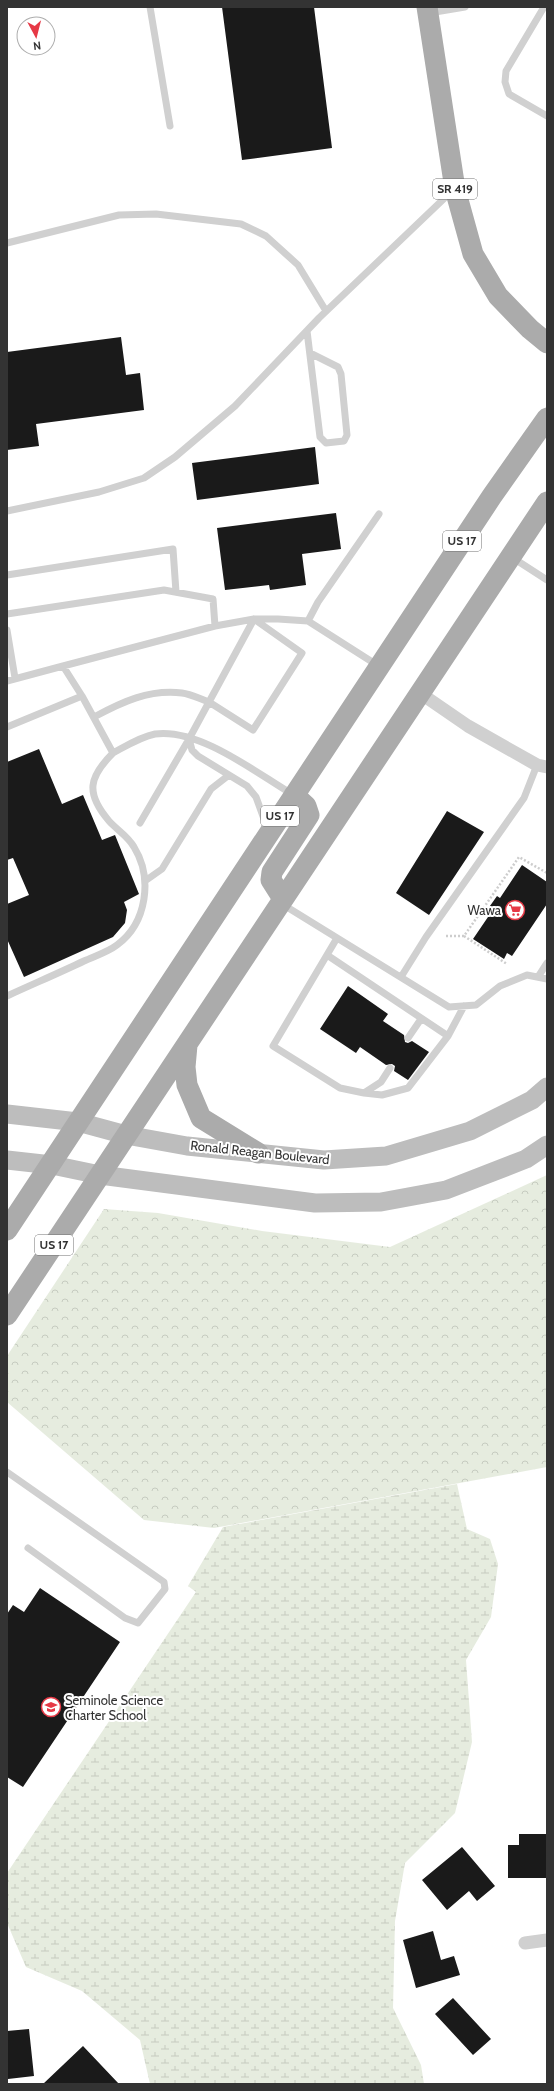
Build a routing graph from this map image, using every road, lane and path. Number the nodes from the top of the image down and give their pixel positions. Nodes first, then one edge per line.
1 (150, 7) edge
2 (465, 7) edge
3 (544, 7) edge
4 (428, 10) edge
5 (547, 116) edge
6 (170, 126) dead end
7 (455, 189) junction
8 (7, 243) edge
9 (326, 311) junction
10 (307, 330) junction
11 (547, 343) edge
12 (310, 353) junction
13 (547, 418) edge
14 (547, 502) edge
15 (7, 511) edge
16 (379, 514) dead end
17 (511, 556) junction
18 (7, 575) edge
19 (547, 580) edge
20 (176, 592) junction
21 (7, 614) edge
22 (254, 619) junction
23 (308, 620) junction
24 (215, 626) junction
25 (7, 630) edge
26 (63, 666) junction
27 (379, 666) junction
28 (15, 678) junction
29 (7, 681) edge
30 (420, 693) junction
31 (82, 696) junction
32 (208, 702) junction
33 (94, 717) junction
34 (7, 727) edge
35 (189, 739) junction
36 (113, 753) junction
37 (542, 766) edge
38 (229, 775) junction
39 (294, 795) junction
40 (140, 823) dead end
41 (269, 833) junction
42 (547, 874) edge
43 (145, 881) junction
44 (281, 901) junction
45 (446, 936) dead end
46 (464, 936) junction
47 (338, 938) junction
48 (327, 955) junction
49 (547, 963) edge
50 (507, 964) dead end
51 (401, 977) junction
52 (538, 977) junction
53 (547, 979) edge
54 (7, 996) edge
55 (464, 1006) junction
56 (421, 1019) junction
57 (448, 1036) junction
58 (408, 1038) dead end
59 (187, 1043) junction
60 (390, 1068) dead end
61 (547, 1087) edge
62 (364, 1093) junction
63 (7, 1114) edge
64 (78, 1122) junction
65 (126, 1135) junction
66 (547, 1145) edge
67 (258, 1153) junction
68 (7, 1160) edge
69 (52, 1165) junction
70 (100, 1175) junction
71 (7, 1230) edge
72 (7, 1315) edge
73 (7, 1472) edge
74 (28, 1548) dead end
75 (547, 1940) edge
76 (525, 1943) dead end

1 - 6 lane
2 - 4 lane
3 - 5 lane
4 - 7 main road, SR 419
7 - 9 lane
7 - 11 main road, SR 419
8 - 9 lane
9 - 10 lane
10 - 12 lane
10 - 15 lane
12 - 12 lane
13 - 27 main road, US 17
14 - 17 main road, US 17
16 - 23 lane
17 - 19 lane
17 - 30 main road, US 17
18 - 20 lane
20 - 21 lane
20 - 24 lane
22 - 23 lane
22 - 24 lane
22 - 32 lane
22 - 32 lane
23 - 27 lane
24 - 26 lane
25 - 28 lane
26 - 28 lane
26 - 31 lane
27 - 39 main road, US 17
28 - 29 lane
30 - 37 street
30 - 44 main road, US 17
31 - 33 lane
31 - 34 lane
32 - 33 lane
32 - 35 lane
33 - 36 lane
35 - 36 lane
35 - 38 lane
35 - 39 lane
35 - 40 lane
36 - 43 lane
37 - 51 lane
38 - 41 lane
38 - 43 lane
39 - 41 main road, US 17
39 - 44 main road
41 - 64 main road, US 17
42 - 46 path
43 - 54 lane
44 - 47 lane
44 - 59 main road, US 17
45 - 46 path
46 - 50 path
47 - 48 lane
47 - 51 lane
48 - 56 lane
48 - 62 lane
49 - 52 lane
51 - 55 lane
52 - 53 lane
52 - 55 lane
55 - 57 lane
56 - 57 lane
56 - 58 lane
57 - 62 lane
59 - 65 main road, US 17
59 - 67 main road
60 - 62 lane
61 - 67 main road, Ronald Reagan Boulevard
63 - 64 main road, Ronald Reagan Boulevard
64 - 65 main road, Ronald Reagan Boulevard
64 - 69 main road, US 17
65 - 67 main road, Ronald Reagan Boulevard
65 - 70 main road, US 17
66 - 70 main road
68 - 69 main road
69 - 70 main road
69 - 71 main road, US 17
70 - 72 main road, US 17
73 - 74 lane
75 - 76 street

